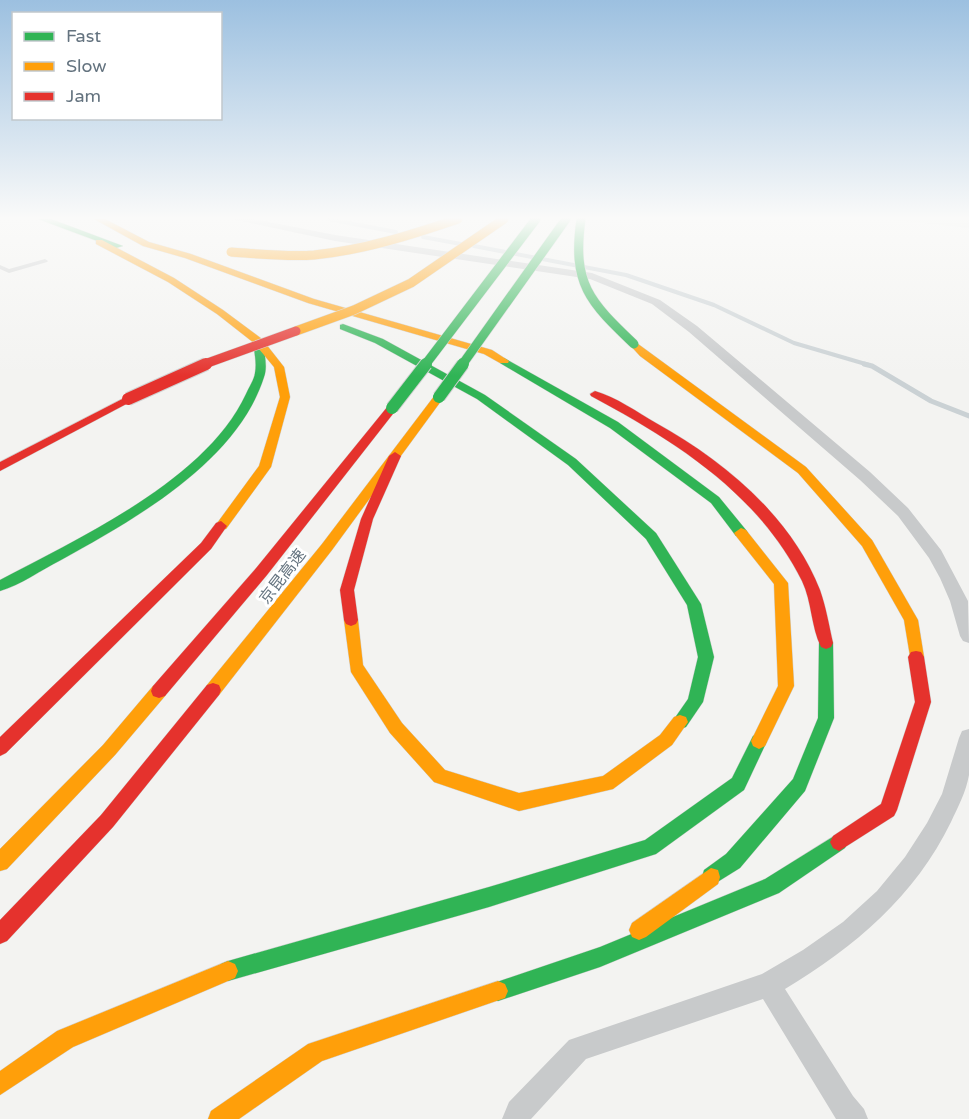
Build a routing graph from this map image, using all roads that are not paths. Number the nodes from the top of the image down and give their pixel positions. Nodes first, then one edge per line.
1 (155, 271) edge
2 (188, 271) edge
3 (230, 271) edge
4 (428, 271) edge
5 (496, 271) edge
6 (529, 271) edge
7 (560, 271) edge
8 (579, 271) edge
9 (258, 341) junction
10 (488, 352) junction
11 (395, 456) junction
12 (0, 467) edge
13 (0, 586) edge
14 (969, 636) edge
15 (969, 738) edge
16 (0, 748) edge
17 (0, 861) edge
18 (0, 934) edge
19 (600, 957) junction
20 (768, 985) junction
21 (0, 1083) edge
22 (219, 1119) edge
23 (516, 1119) edge
24 (854, 1119) edge

1 - 9 highway
2 - 11 highway
3 - 10 highway
4 - 12 highway, bridge
5 - 17 highway, 京昆高速, bridge
6 - 11 highway, 京昆高速, bridge
7 - 14 street
8 - 19 highway, bridge
9 - 13 highway
9 - 16 highway
10 - 19 highway
10 - 21 highway
11 - 18 highway, 京昆高速
15 - 20 street
19 - 22 highway
20 - 23 street
20 - 24 street

